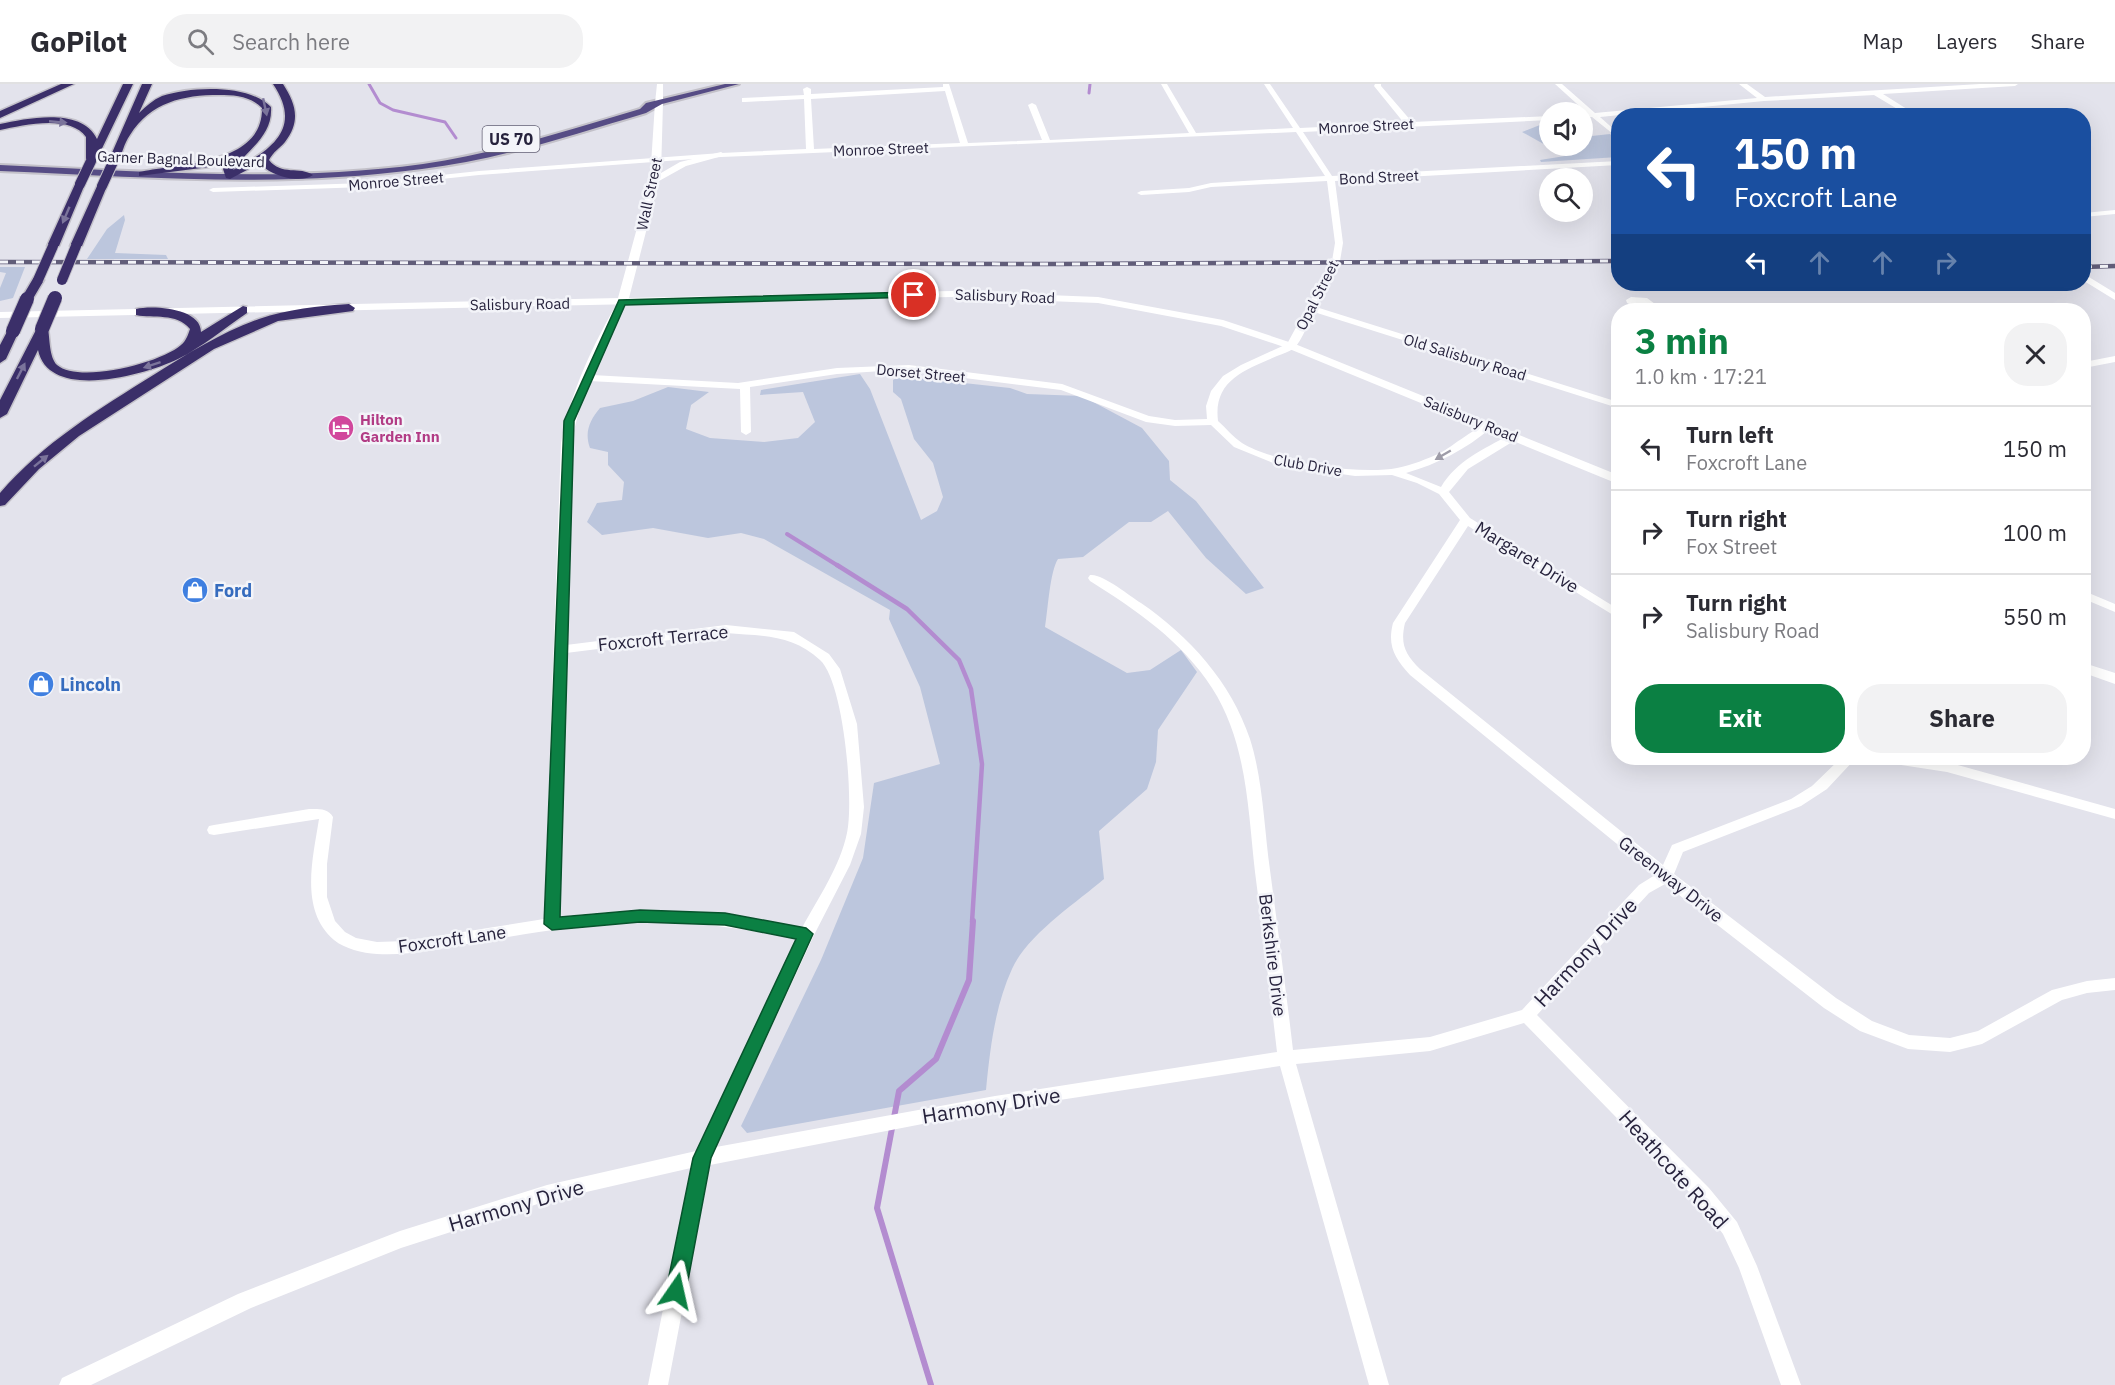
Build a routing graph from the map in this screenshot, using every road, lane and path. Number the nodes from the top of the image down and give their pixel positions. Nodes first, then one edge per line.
1 (69, 84) edge
2 (128, 84) edge
3 (147, 84) edge
4 (279, 84) edge
5 (660, 84) edge
6 (735, 84) edge
7 (1164, 84) edge
8 (1267, 84) edge
9 (1378, 84) edge
10 (1558, 84) edge
11 (1742, 84) edge
12 (1863, 84) edge
13 (2015, 84) edge
14 (947, 87) edge
15 (1876, 92) junction
16 (807, 93) junction
17 (1764, 99) junction
18 (745, 100) dead end
19 (659, 103) junction
20 (1032, 105) dead end
21 (1668, 108) edge
22 (1902, 108) edge
23 (1611, 113) edge
24 (0, 115) edge
25 (1594, 115) junction
26 (1539, 118) edge
27 (1409, 124) junction
28 (0, 126) edge
29 (1299, 129) junction
30 (1611, 130) edge
31 (126, 133) junction
32 (1194, 135) junction
33 (1047, 142) junction
34 (250, 144) junction
35 (965, 146) junction
36 (810, 152) junction
37 (267, 154) junction
38 (721, 155) junction
39 (658, 159) junction
40 (91, 161) junction
41 (1611, 163) edge
42 (0, 168) edge
43 (143, 174) junction
44 (308, 175) junction
45 (230, 176) junction
46 (655, 180) junction
47 (1331, 180) junction
48 (213, 189) dead end
49 (1141, 193) dead end
50 (2115, 212) edge
51 (2091, 214) edge
52 (2091, 282) edge
53 (2115, 297) edge
54 (622, 302) junction
55 (1632, 303) edge
56 (1648, 303) edge
57 (349, 308) junction
58 (1311, 308) junction
59 (243, 310) junction
60 (140, 312) junction
61 (0, 315) edge
62 (42, 329) junction
63 (214, 345) junction
64 (1291, 346) junction
65 (186, 349) junction
66 (2, 355) edge
67 (2115, 358) edge
68 (2091, 363) edge
69 (588, 378) junction
70 (745, 386) junction
71 (1611, 403) edge
72 (0, 414) edge
73 (1213, 422) junction
74 (1487, 426) junction
75 (746, 432) dead end
76 (1514, 437) junction
77 (1393, 472) junction
78 (1611, 477) edge
79 (1443, 492) junction
80 (0, 502) edge
81 (1466, 520) junction
82 (1094, 578) dead end
83 (2091, 598) edge
84 (2115, 608) edge
85 (1611, 610) edge
86 (560, 650) junction
87 (2091, 670) edge
88 (2115, 679) edge
89 (1842, 765) edge
90 (1934, 765) edge
91 (2115, 814) edge
92 (214, 830) dead end
93 (1666, 876) junction
94 (552, 924) junction
95 (806, 934) junction
96 (2115, 984) edge
97 (1527, 1015) junction
98 (1286, 1058) junction
99 (702, 1158) junction
100 (69, 1385) edge
101 (658, 1385) edge
102 (1379, 1385) edge
103 (1791, 1385) edge

1 - 24 highway
2 - 40 highway
3 - 31 highway
4 - 37 highway
5 - 19 street, Wall Street
6 - 19 highway, Garner Bagnal Boulevard / US 70
7 - 32 street
8 - 29 street, Opal Street
9 - 27 street
10 - 25 street
11 - 17 street
12 - 15 street
13 - 15 street
14 - 16 street
14 - 35 street
15 - 17 street
15 - 22 street
16 - 18 street
16 - 36 street
17 - 21 street
19 - 39 street, Wall Street
19 - 44 highway, Garner Bagnal Boulevard / US 70
20 - 33 street
23 - 25 street
25 - 30 street
26 - 27 street, Monroe Street
27 - 29 street, Monroe Street
28 -> 40 highway
29 - 32 street, Monroe Street
29 - 47 street, Opal Street
31 -> 34 highway
31 - 62 highway, bridge
32 - 33 street, Monroe Street
33 - 35 street, Monroe Street
34 - 43 highway
34 - 45 highway
35 - 36 street, Monroe Street
36 - 38 street, Monroe Street
37 - 44 highway
37 - 45 highway
38 - 39 street, Monroe Street
38 - 46 street
39 - 46 street, Wall Street
39 - 48 street, Monroe Street
40 -> 66 highway, bridge
41 - 47 street, Bond Street
42 - 43 highway, Garner Bagnal Boulevard / US 70
43 - 45 highway, Garner Bagnal Boulevard / US 70
44 - 45 highway, Garner Bagnal Boulevard / US 70
46 - 54 street, Wall Street
47 - 49 street, Bond Street
47 - 58 street, Opal Street
50 - 51 street
52 - 53 street
54 - 57 street, Salisbury Road
54 - 64 street, Salisbury Road
54 - 69 street
55 - 56 street
57 - 59 street, Salisbury Road
57 - 63 highway
58 - 64 street, Opal Street
58 - 71 street, Old Salisbury Road
59 - 60 street, Salisbury Road
59 - 63 highway
59 - 65 highway
60 - 61 street, Salisbury Road
60 - 65 highway
65 -> 62 highway
72 -> 62 highway
80 -> 63 highway
64 - 73 street
64 - 74 street, Salisbury Road
67 - 68 street
69 - 70 street, Dorset Street
69 - 86 street
70 - 73 street, Dorset Street
70 - 75 street
73 - 77 street, Club Drive
74 - 76 street, Salisbury Road
74 -> 77 street, Club Drive
76 - 78 street, Salisbury Road
76 - 79 street
77 - 79 street, Club Drive
79 - 81 street, Margaret Drive
81 - 85 street, Margaret Drive
81 - 93 street, Greenway Drive
82 - 98 street, Berkshire Drive
83 - 84 street
86 - 94 street
86 - 95 street, Foxcroft Terrace
87 - 88 street
89 - 93 street
90 - 91 street
92 - 94 street, Foxcroft Lane
93 - 96 street, Greenway Drive
93 - 97 street, Harmony Drive
94 - 95 street, Foxcroft Lane
95 - 99 street, Foxcroft Terrace
97 - 98 street, Harmony Drive
97 - 103 street, Heathcote Road
98 - 99 street, Harmony Drive
98 - 102 street, Berkshire Drive
99 - 100 street, Harmony Drive
99 - 101 street, Foxcroft Terrace

